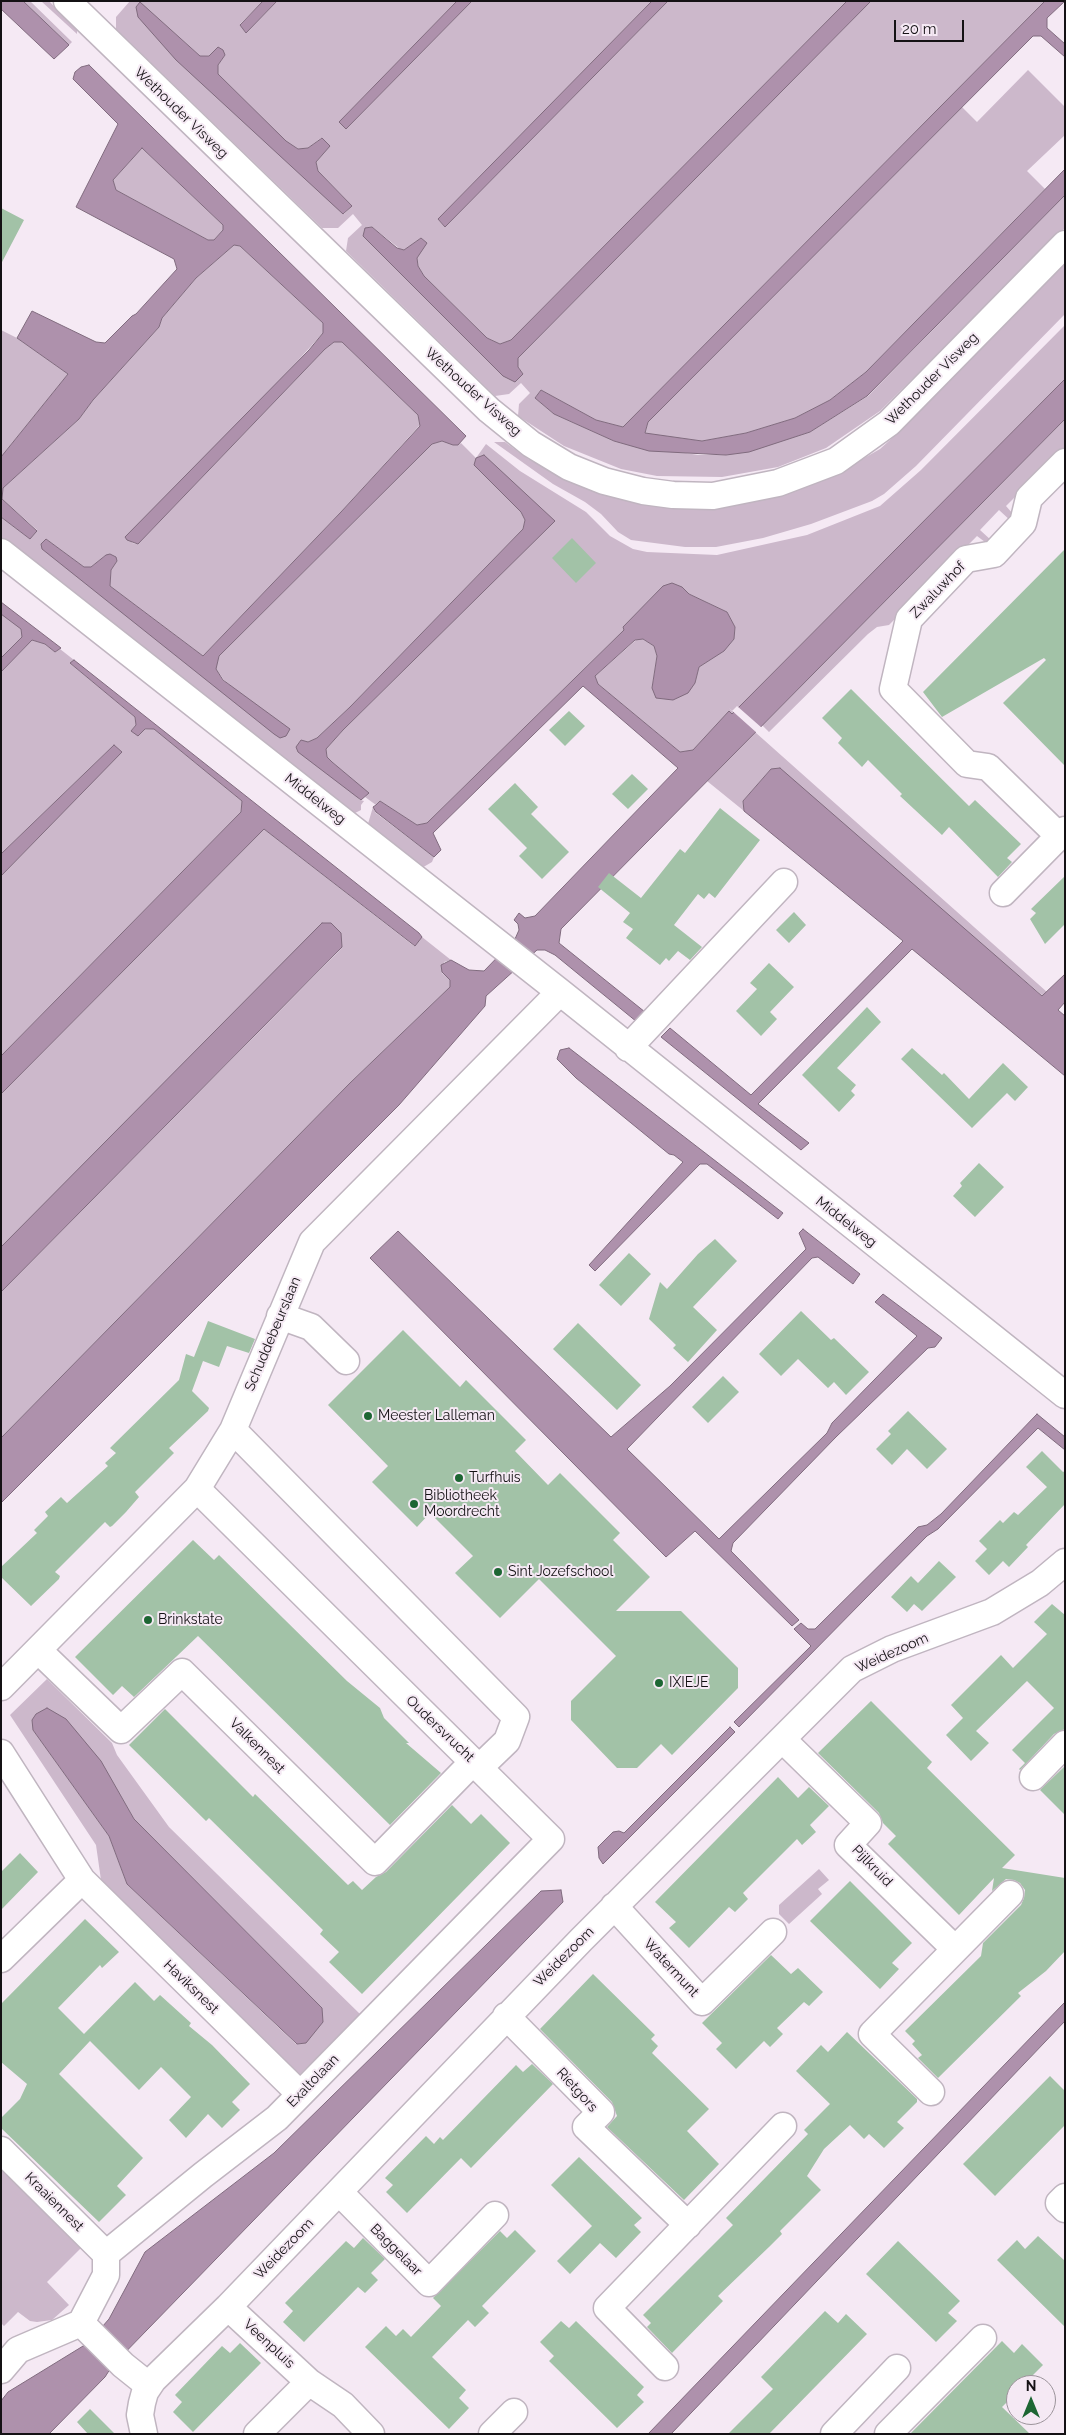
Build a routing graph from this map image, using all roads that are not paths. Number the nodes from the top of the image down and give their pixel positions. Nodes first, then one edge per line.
1 (67, 1) edge
2 (1065, 244) edge
3 (1065, 462) edge
4 (1, 552) edge
5 (1062, 833) edge
6 (784, 882) dead end
7 (1003, 893) dead end
8 (560, 992) junction
9 (628, 1048) junction
10 (280, 1316) junction
11 (346, 1361) dead end
12 (1065, 1395) edge
13 (233, 1430) junction
14 (197, 1489) junction
15 (1060, 1574) edge
16 (38, 1650) junction
17 (1, 1687) edge
18 (783, 1740) junction
19 (1065, 1744) edge
20 (1, 1753) edge
21 (477, 1764) junction
22 (1033, 1777) dead end
23 (82, 1880) junction
24 (1010, 1894) dead end
25 (614, 1906) junction
26 (773, 1932) dead end
27 (955, 1949) junction
28 (1, 1959) edge
29 (506, 2016) junction
30 (931, 2092) dead end
31 (300, 2094) junction
32 (776, 2133) dead end
33 (1, 2150) edge
34 (339, 2192) junction
35 (1065, 2197) edge
36 (1065, 2209) edge
37 (495, 2215) dead end
38 (688, 2225) junction
39 (106, 2254) junction
40 (228, 2307) junction
41 (86, 2328) junction
42 (983, 2338) dead end
43 (10, 2342) edge
44 (665, 2367) dead end
45 (896, 2368) dead end
46 (1, 2370) edge
47 (310, 2382) junction
48 (148, 2385) junction
49 (514, 2412) dead end
50 (144, 2434) edge
51 (257, 2434) edge
52 (371, 2434) edge
53 (492, 2434) edge
54 (834, 2434) edge
55 (888, 2434) edge

1 - 2 street, Wethouder Visweg
3 - 5 street, Zwaluwhof
4 - 8 street, Middelweg
5 - 7 street, Zwaluwhof
6 - 9 street
8 - 9 street, Middelweg
8 - 10 street, Schuddebeurslaan
9 - 12 street, Middelweg
10 - 11 street
10 - 13 street, Schuddebeurslaan
13 - 14 street, Schuddebeurslaan
13 - 21 street, Oudersvrucht
14 - 16 street, Schuddebeurslaan
14 - 21 street, Oudersvrucht
15 - 18 street, Weidezoom
16 - 17 street, Schuddebeurslaan
16 - 21 street, Valkennest
18 - 25 street, Weidezoom
18 - 27 street, Pijlkruid
19 - 22 street
20 - 23 street
21 - 31 street, Exaltolaan
23 - 28 street
23 - 31 street, Haviksnest
24 - 27 street
25 - 26 street, Watermunt
25 - 29 street, Weidezoom
27 - 30 street
29 - 34 street, Weidezoom
29 - 38 street, Rietgors
31 - 39 street, Exaltolaan
32 - 38 street
33 - 39 street, Kraaiennest
34 - 37 street, Baggelaar
34 - 40 street, Weidezoom
35 - 36 street
38 - 44 street
39 - 41 street
40 - 47 street, Veenpluis
40 - 48 street, Weidezoom
41 - 43 street
41 - 48 street
42 - 55 street
43 - 46 street
45 - 54 street
47 - 51 street
47 - 52 street, Veenpluis
48 - 50 street, Weidezoom
49 - 53 street

